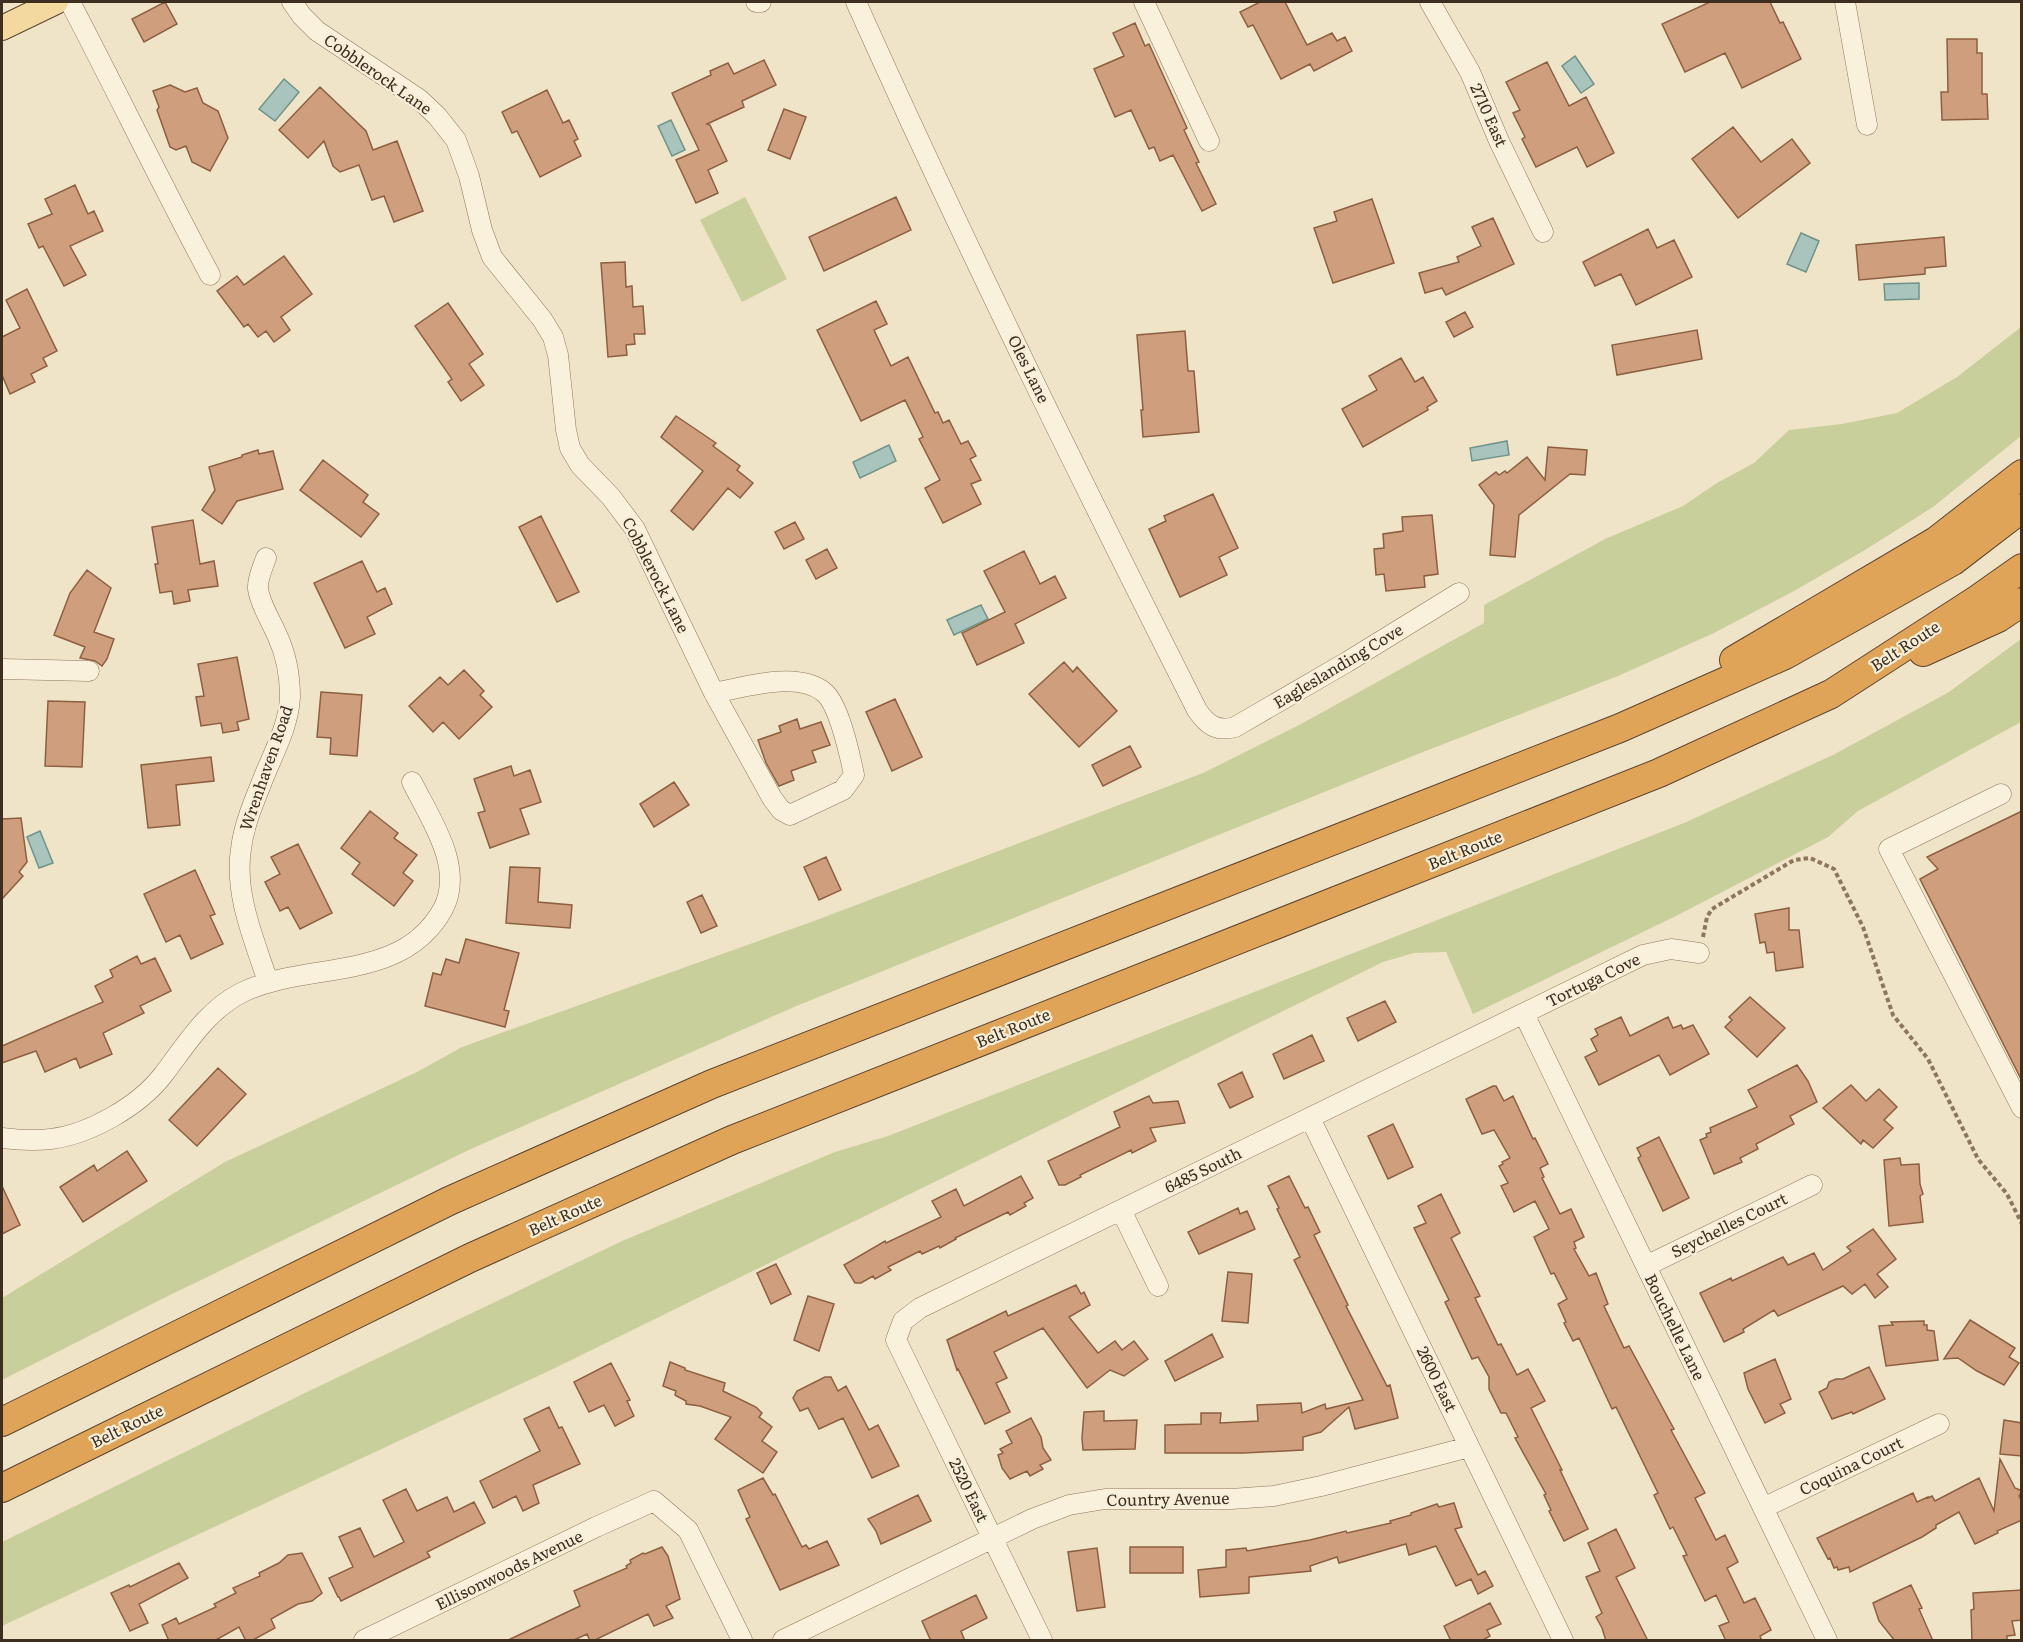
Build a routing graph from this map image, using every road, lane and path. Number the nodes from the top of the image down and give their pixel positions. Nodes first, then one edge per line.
1 (56, 2) edge
2 (70, 2) edge
3 (292, 2) edge
4 (756, 2) edge
5 (761, 2) edge
6 (856, 2) edge
7 (1144, 2) edge
8 (1430, 2) edge
9 (1845, 2) edge
10 (2, 28) edge
11 (1867, 125) dead end
12 (1209, 141) dead end
13 (1543, 232) dead end
14 (210, 275) dead end
15 (2022, 474) edge
16 (2022, 508) edge
17 (266, 558) dead end
18 (2022, 568) edge
19 (1459, 593) dead end
20 (2022, 602) edge
21 (2, 669) edge
22 (89, 671) dead end
23 (714, 693) junction
24 (1831, 694) junction
25 (1215, 728) joint
26 (1620, 728) junction
27 (412, 782) dead end
28 (2001, 794) dead end
29 (1707, 916) dead end
30 (1700, 953) dead end
31 (268, 982) junction
32 (1524, 1014) junction
33 (2022, 1108) edge
34 (1310, 1118) junction
35 (2, 1138) edge
36 (1812, 1185) dead end
37 (1121, 1210) junction
38 (2022, 1224) edge
39 (1646, 1266) junction
40 (1158, 1286) dead end
41 (896, 1340) joint
42 (2, 1422) edge
43 (1939, 1424) dead end
44 (1469, 1447) junction
45 (2, 1488) edge
46 (1763, 1508) junction
47 (992, 1538) junction
48 (395, 1634) edge
49 (364, 1641) edge
50 (742, 1641) edge
51 (783, 1641) edge
52 (1042, 1641) edge
53 (1563, 1641) edge
54 (1827, 1641) edge

1 - 10 main road
2 - 14 street
3 - 23 street, Cobblerock Lane
4 - 5 street
6 - 25 street, Oles Lane
7 - 12 street
8 - 13 street, 2710 East
9 - 11 street
15 - 26 highway
16 - 26 highway
17 - 31 street, Wrenhaven Road
18 - 24 highway, Belt Route
19 - 25 street, Eagleslanding Cove
20 - 24 highway
21 - 22 street
23 - 23 street, Cobblerock Lane
24 - 45 highway, Belt Route
26 - 42 highway
27 - 31 street
28 - 33 street
29 - 38 path
30 - 32 street, Tortuga Cove
31 - 35 street
32 - 34 street, 6485 South
32 - 39 street, Bouchelle Lane
34 - 37 street, 6485 South
34 - 44 street, 2600 East
36 - 39 street, Seychelles Court
37 - 40 street
37 - 41 street, 6485 South
39 - 46 street, Bouchelle Lane
41 - 47 street, 2520 East
43 - 46 street, Coquina Court
44 - 47 street, Country Avenue
44 - 53 street, 2600 East
46 - 54 street, Bouchelle Lane
47 - 51 street, Country Avenue
47 - 52 street, 2520 East
48 - 49 street, Ellisonwoods Avenue
48 - 50 street, Ellisonwoods Avenue

